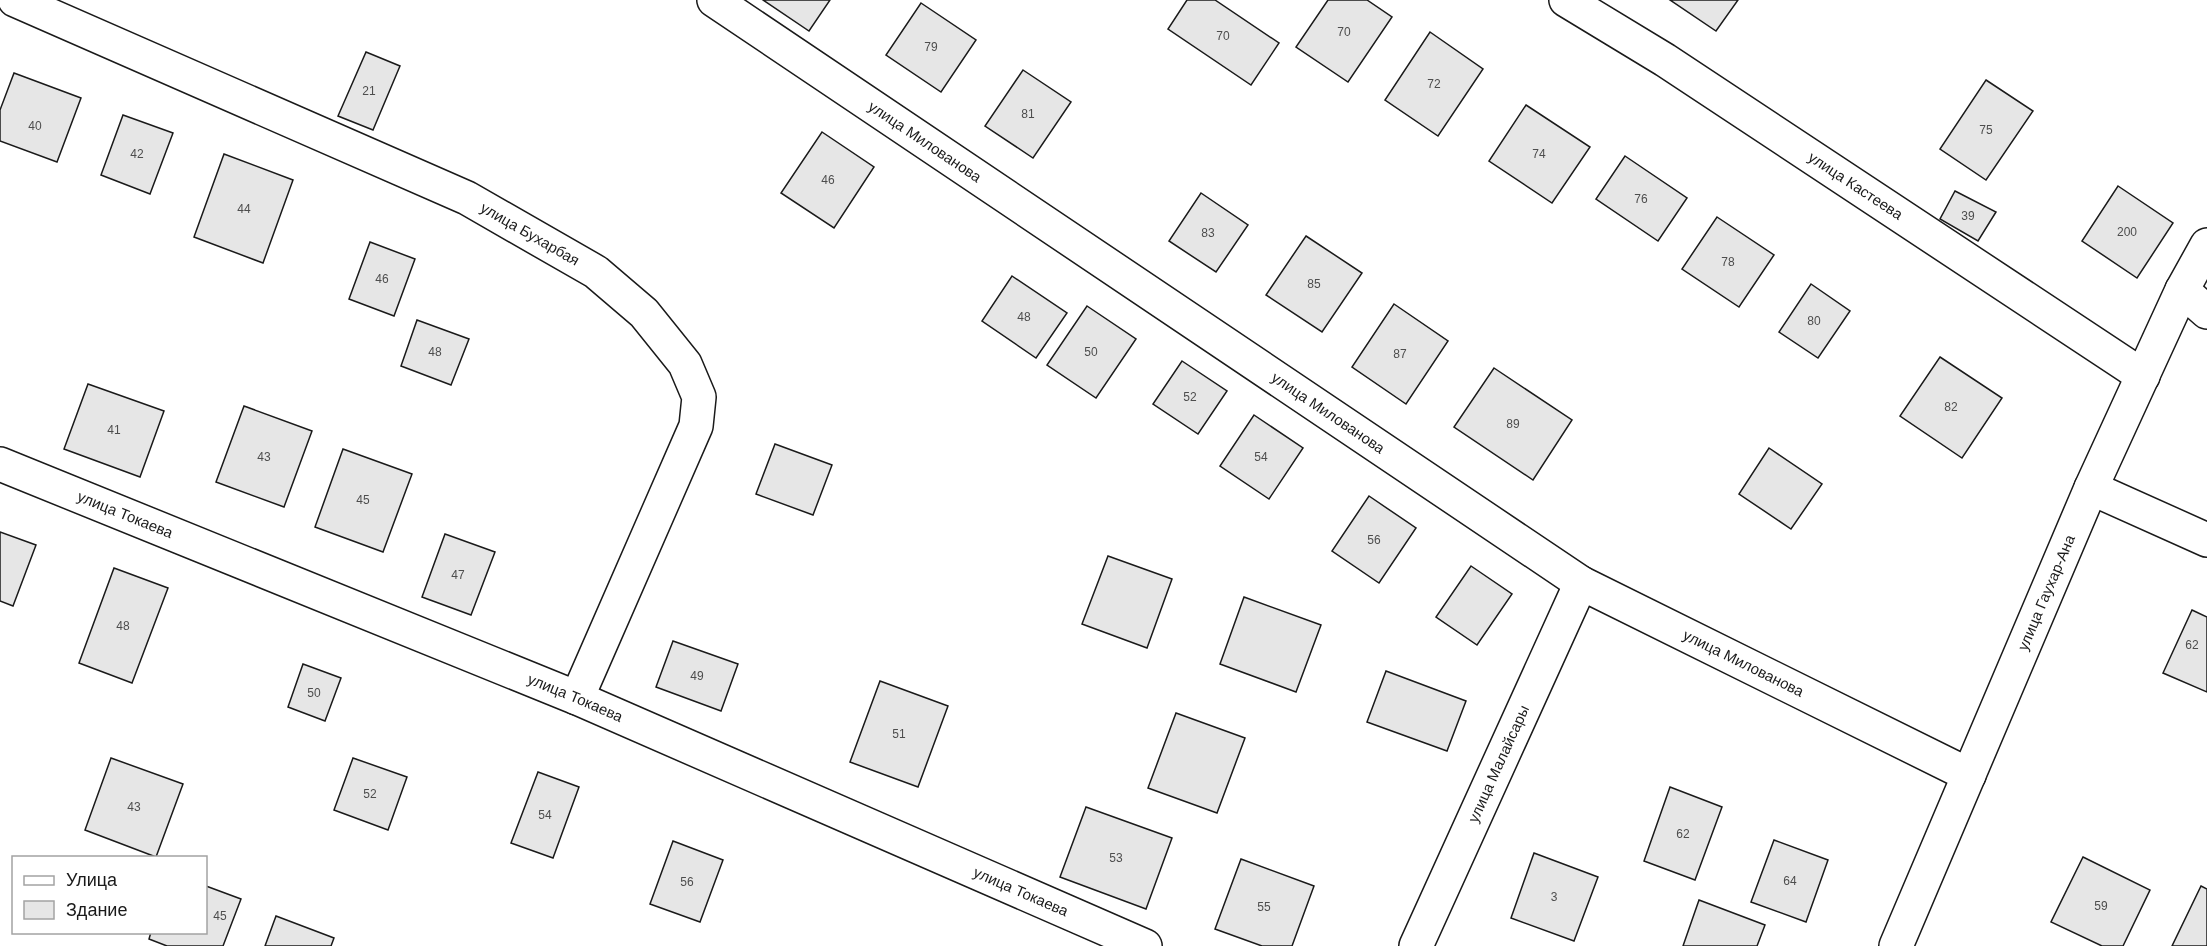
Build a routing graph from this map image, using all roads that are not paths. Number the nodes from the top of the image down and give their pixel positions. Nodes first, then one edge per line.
1 (15, 0) edge
2 (714, 0) edge
3 (1566, 0) edge
4 (2207, 245) edge
5 (2182, 290) junction
6 (2207, 312) edge
7 (2143, 375) junction
8 (0, 464) edge
9 (2091, 488) junction
10 (2207, 540) edge
11 (1581, 583) junction
12 (577, 698) junction
13 (1969, 775) junction
14 (1145, 946) edge
15 (1416, 946) edge
16 (1896, 946) edge

1 - 12 street, улица Бухарбая
2 - 11 street, улица Милованова
3 - 7 street, улица Кастеева
4 - 5 street, улица Гаухар-Ана
5 - 6 street
5 - 7 street, улица Гаухар-Ана
7 - 9 street, улица Гаухар-Ана
8 - 12 street, улица Токаева
9 - 10 street
9 - 13 street, улица Гаухар-Ана
11 - 13 street, улица Милованова
11 - 15 street, улица Малайсары
12 - 14 street, улица Токаева
13 - 16 street, улица Гаухар-Ана

